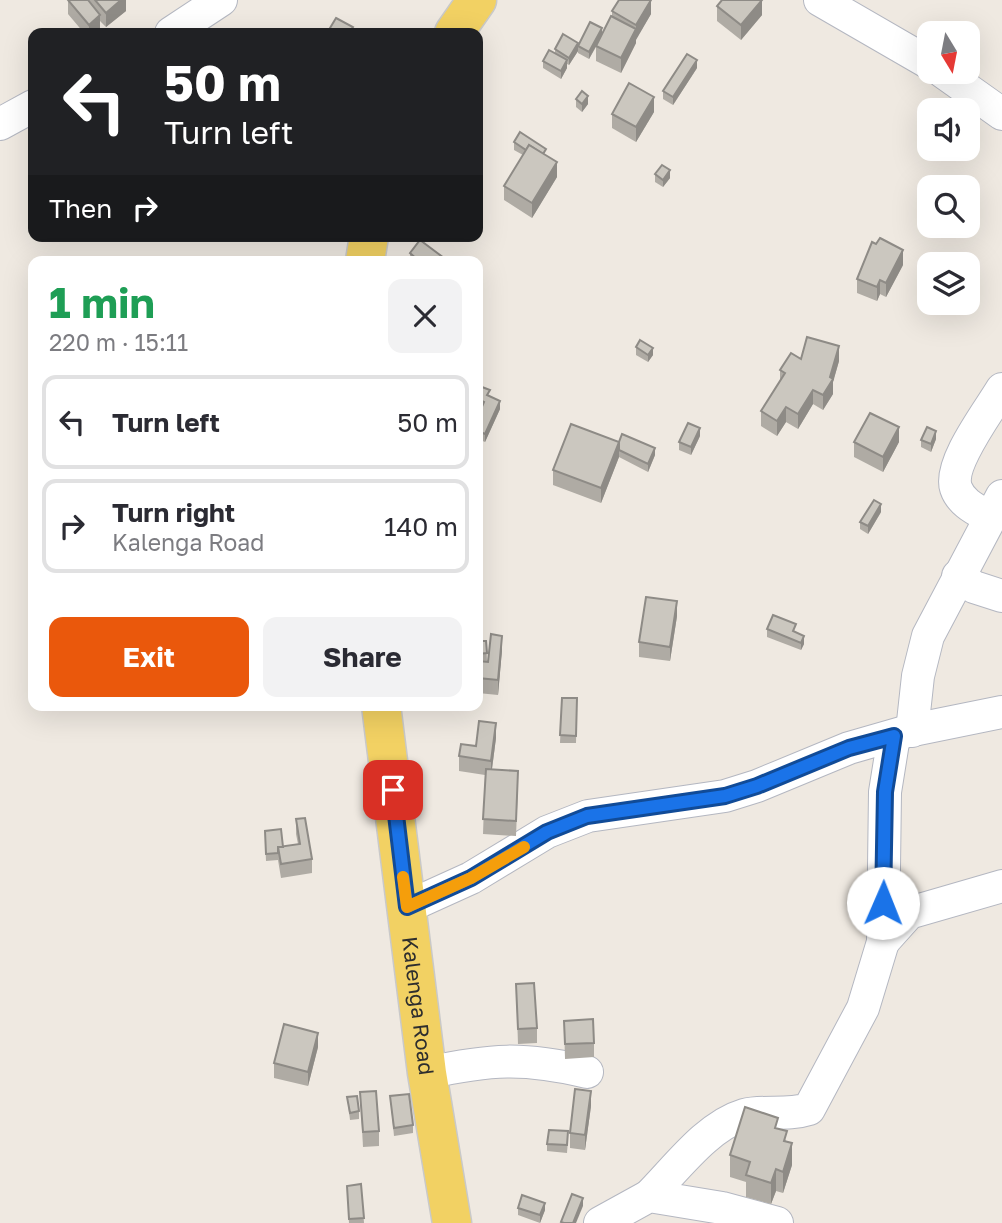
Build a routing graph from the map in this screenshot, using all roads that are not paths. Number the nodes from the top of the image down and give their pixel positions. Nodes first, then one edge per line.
1 (221, 0) edge
2 (477, 0) edge
3 (820, 0) edge
4 (179, 28) edge
5 (457, 28) edge
6 (917, 55) edge
7 (960, 84) edge
8 (28, 109) edge
9 (1002, 114) edge
10 (0, 124) edge
11 (1002, 388) edge
12 (996, 506) edge
13 (958, 576) junction
14 (1002, 596) edge
15 (381, 711) edge
16 (1002, 712) edge
17 (903, 733) junction
18 (1002, 886) edge
19 (407, 907) junction
20 (883, 942) junction
21 (587, 1072) dead end
22 (427, 1073) junction
23 (649, 1196) junction
24 (452, 1223) edge
25 (600, 1223) edge
26 (777, 1223) edge

1 - 4 street
2 - 5 main road
3 - 6 street
7 - 9 street
8 - 10 street
11 - 12 street
12 - 13 street
13 - 14 street
13 - 17 street
15 - 19 main road, Kalenga Road
16 - 17 street
17 - 19 street
17 - 20 street
18 - 20 street
19 - 22 main road, Kalenga Road
20 - 23 street
21 - 22 street
22 - 24 main road, Kalenga Road
23 - 25 street
23 - 26 street

